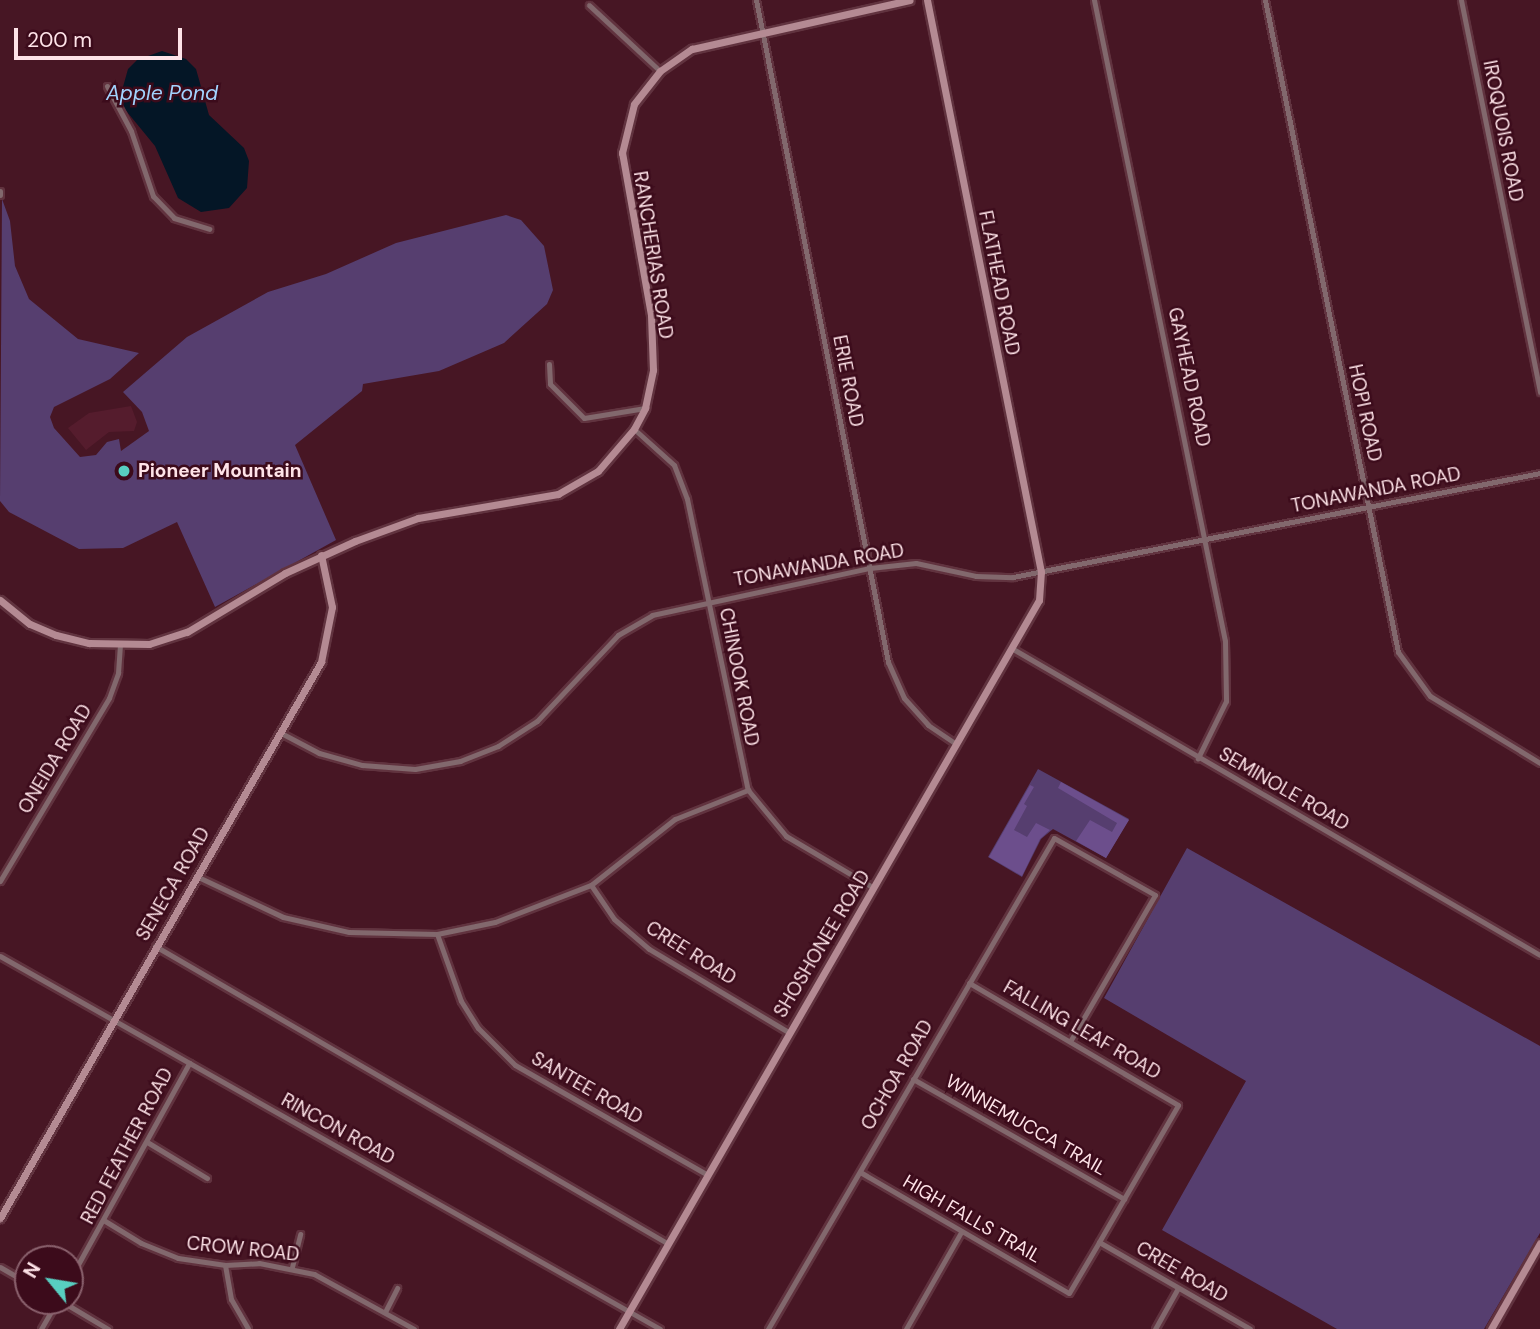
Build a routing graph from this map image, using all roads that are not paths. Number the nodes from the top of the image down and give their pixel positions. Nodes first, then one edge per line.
1 (756, 0) edge
2 (910, 0) edge
3 (927, 0) edge
4 (1094, 0) edge
5 (1265, 0) edge
6 (1461, 0) edge
7 (589, 5) dead end
8 (761, 31) junction
9 (660, 71) junction
10 (107, 86) dead end
11 (209, 229) dead end
12 (549, 364) dead end
13 (1540, 392) edge
14 (645, 408) junction
15 (634, 429) junction
16 (1540, 473) edge
17 (1368, 508) junction
18 (1207, 540) junction
19 (321, 555) junction
20 (870, 568) junction
21 (1041, 572) junction
22 (0, 600) edge
23 (708, 602) junction
24 (120, 646) junction
25 (1013, 649) junction
26 (281, 733) junction
27 (956, 744) junction
28 (1198, 758) junction
29 (1540, 763) edge
30 (748, 790) junction
31 (196, 876) junction
32 (0, 881) edge
33 (591, 885) junction
34 (874, 888) junction
35 (437, 934) junction
36 (155, 946) junction
37 (1540, 955) edge
38 (0, 956) edge
39 (969, 983) junction
40 (113, 1019) junction
41 (788, 1032) junction
42 (1071, 1040) junction
43 (189, 1063) junction
44 (913, 1079) junction
45 (147, 1142) junction
46 (860, 1172) junction
47 (706, 1174) junction
48 (207, 1178) dead end
49 (1124, 1199) junction
50 (0, 1218) edge
51 (105, 1221) junction
52 (961, 1233) junction
53 (300, 1234) dead end
54 (1099, 1242) junction
55 (667, 1243) junction
56 (1540, 1244) edge
57 (84, 1256) edge
58 (225, 1265) junction
59 (292, 1267) junction
60 (397, 1288) dead end
61 (1178, 1288) junction
62 (628, 1310) junction
63 (385, 1312) junction
64 (84, 1315) edge
65 (108, 1329) edge
66 (248, 1329) edge
67 (414, 1329) edge
68 (619, 1329) edge
69 (660, 1329) edge
70 (768, 1329) edge
71 (906, 1329) edge
72 (1155, 1329) edge
73 (1250, 1329) edge
74 (1491, 1329) edge

1 - 8 street, ERIE ROAD
2 - 8 street, RANCHERIAS ROAD
3 - 21 street, FLATHEAD ROAD
4 - 18 street, GAYHEAD ROAD
5 - 17 street, HOPI ROAD
6 - 13 street, IROQUOIS ROAD
7 - 9 street
8 - 9 street, RANCHERIAS ROAD
8 - 20 street, ERIE ROAD
9 - 14 street, RANCHERIAS ROAD
10 - 11 street
12 - 14 street
14 - 15 street, RANCHERIAS ROAD
15 - 19 street, RANCHERIAS ROAD
15 - 23 street, CHINOOK ROAD
16 - 17 street, TONAWANDA ROAD
17 - 18 street, TONAWANDA ROAD
17 - 29 street, HOPI ROAD
18 - 21 street, TONAWANDA ROAD
18 - 28 street, GAYHEAD ROAD
19 - 24 street, RANCHERIAS ROAD
19 - 26 street, SENECA ROAD
20 - 21 street, TONAWANDA ROAD
20 - 23 street, TONAWANDA ROAD
20 - 27 street, ERIE ROAD
21 - 25 street, SHOSHONEE ROAD
22 - 24 street, RANCHERIAS ROAD
23 - 26 street, TONAWANDA ROAD
23 - 30 street, CHINOOK ROAD
24 - 32 street, ONEIDA ROAD
25 - 27 street, SHOSHONEE ROAD
25 - 28 street, SEMINOLE ROAD
26 - 31 street, SENECA ROAD
27 - 34 street, SHOSHONEE ROAD
28 - 37 street, SEMINOLE ROAD
30 - 33 street
30 - 34 street, CHINOOK ROAD
31 - 35 street
31 - 36 street, SENECA ROAD
33 - 35 street
33 - 41 street, CREE ROAD
34 - 41 street, SHOSHONEE ROAD
35 - 47 street, SANTEE ROAD
36 - 40 street, SENECA ROAD
36 - 55 street
38 - 40 street, RINCON ROAD
39 - 42 street, FALLING LEAF ROAD
39 - 42 street, OCHOA ROAD
39 - 44 street, OCHOA ROAD
40 - 43 street, RINCON ROAD
40 - 50 street, SENECA ROAD
41 - 47 street, SHOSHONEE ROAD
42 - 49 street, FALLING LEAF ROAD
43 - 45 street, RED FEATHER ROAD
43 - 62 street, RINCON ROAD
44 - 46 street, OCHOA ROAD
44 - 49 street, WINNEMUCCA TRAIL
45 - 48 street
45 - 51 street, RED FEATHER ROAD
46 - 52 street, HIGH FALLS TRAIL
46 - 70 street, OCHOA ROAD
47 - 55 street, SHOSHONEE ROAD
49 - 54 street
51 - 57 street, RED FEATHER ROAD
51 - 58 street, CROW ROAD
52 - 54 street, HIGH FALLS TRAIL
52 - 71 street
53 - 59 street
54 - 61 street, CREE ROAD
55 - 62 street, SHOSHONEE ROAD
56 - 74 street
58 - 59 street, CROW ROAD
58 - 66 street
59 - 63 street, CROW ROAD
60 - 63 street
61 - 72 street
61 - 73 street, CREE ROAD
62 - 68 street, SHOSHONEE ROAD
62 - 69 street, RINCON ROAD
63 - 67 street, CROW ROAD
64 - 65 street

